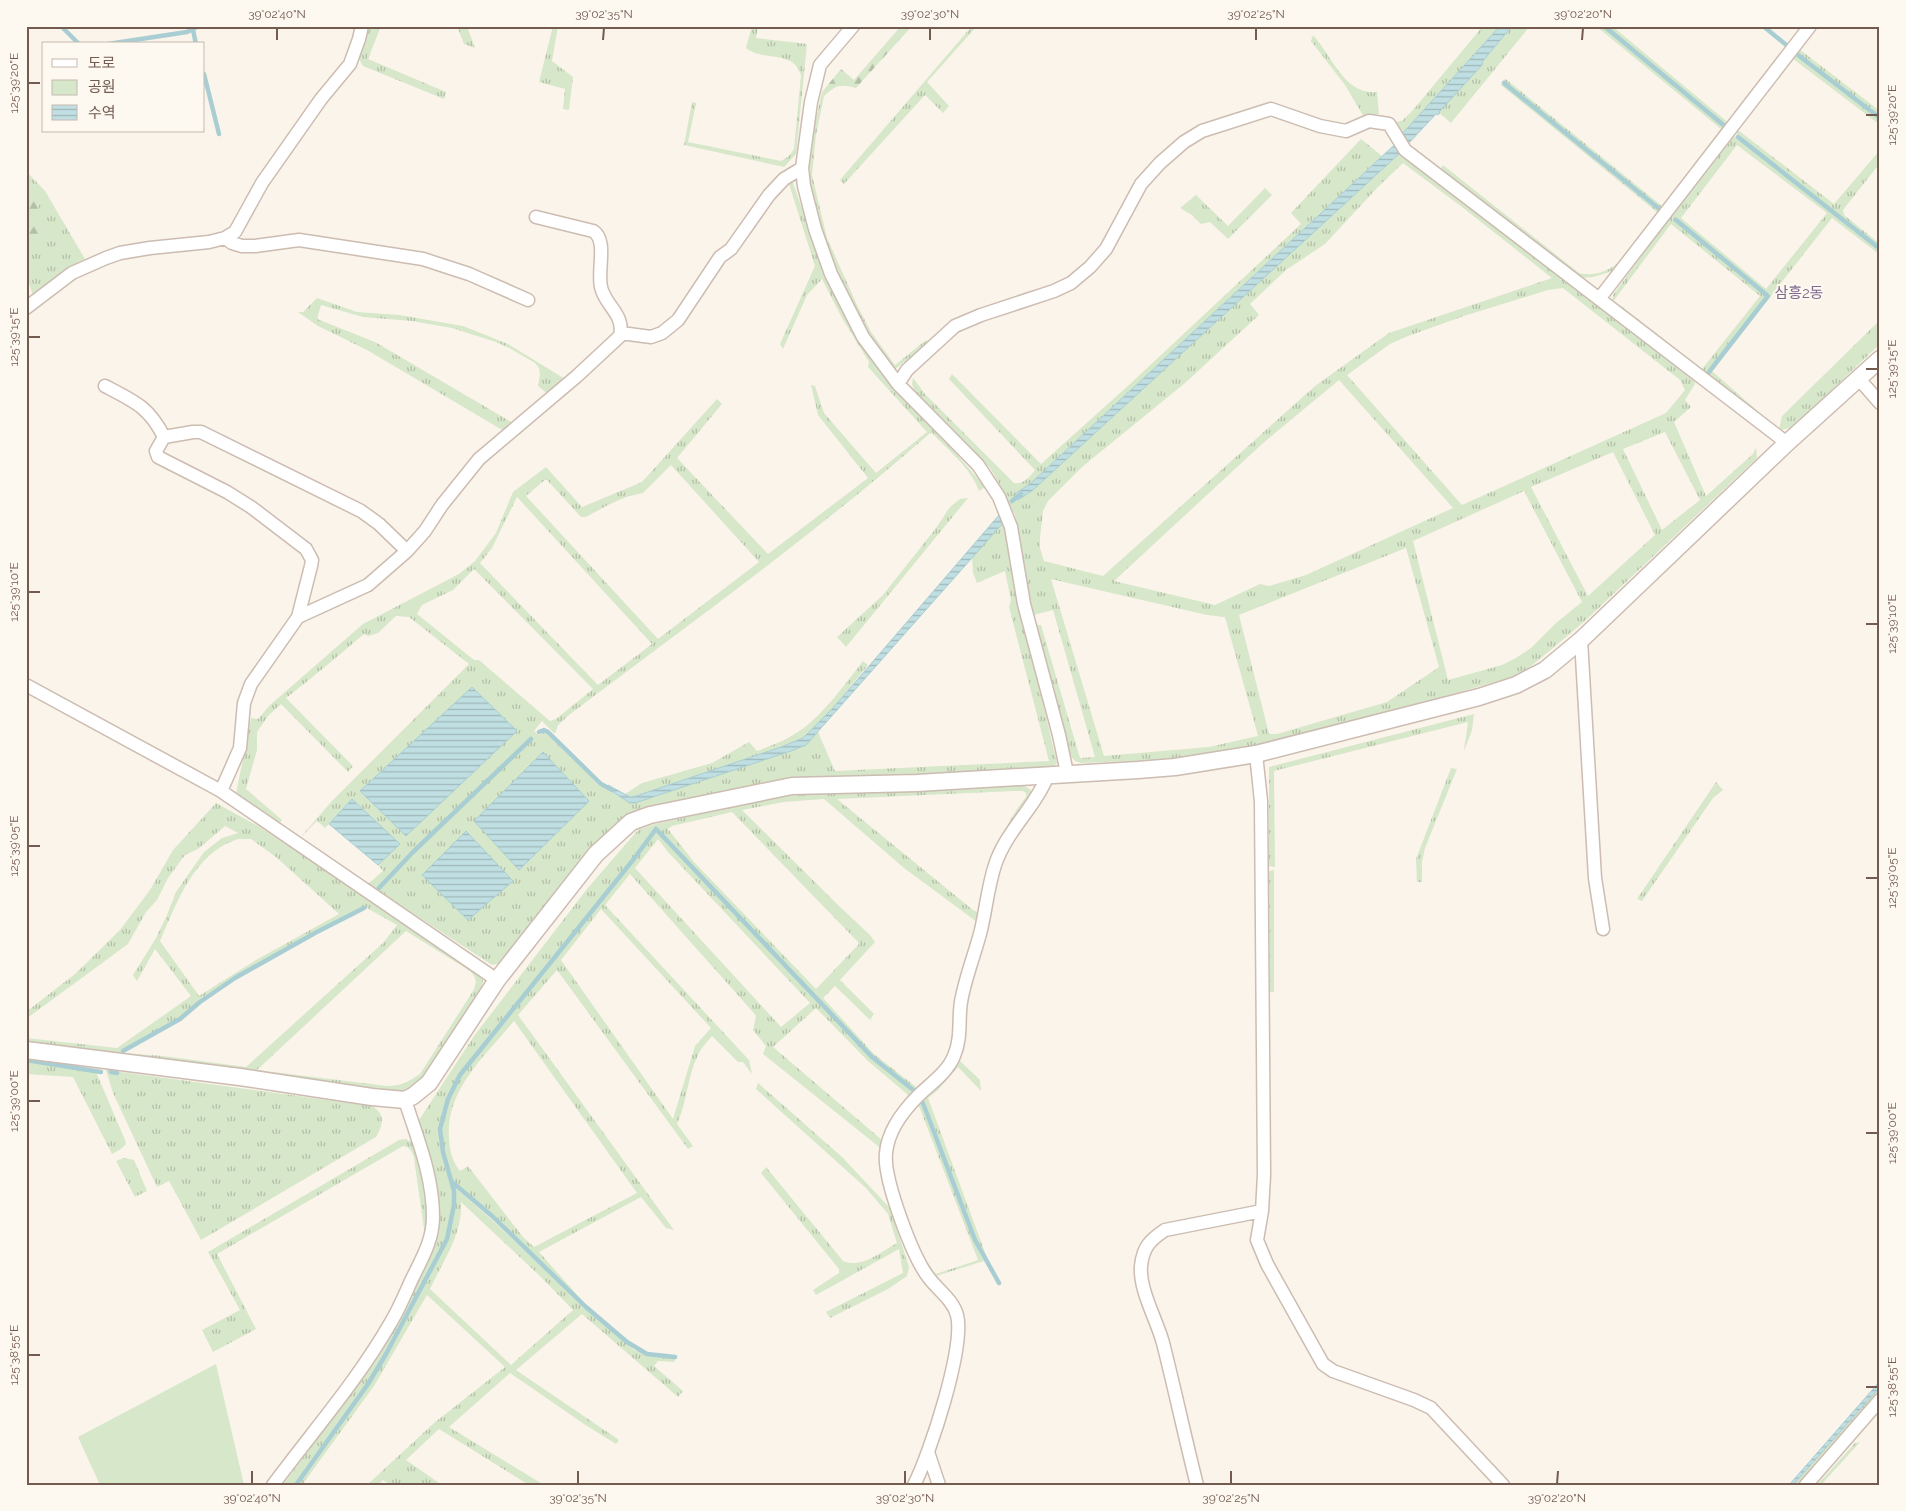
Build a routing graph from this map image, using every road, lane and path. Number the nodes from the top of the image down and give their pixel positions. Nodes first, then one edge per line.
1 (362, 26) edge
2 (853, 26) edge
3 (1810, 26) edge
4 (802, 168) junction
5 (536, 217) dead end
6 (225, 238) junction
7 (1599, 299) junction
8 (528, 300) dead end
9 (26, 308) edge
10 (621, 333) junction
11 (1880, 359) edge
12 (1858, 378) junction
13 (898, 384) junction
14 (105, 386) dead end
15 (1880, 404) edge
16 (164, 437) junction
17 (1787, 443) junction
18 (407, 550) junction
19 (298, 617) junction
20 (1581, 640) junction
21 (26, 685) edge
22 (1256, 754) junction
23 (1067, 773) junction
24 (1048, 775) junction
25 (221, 791) junction
26 (1603, 929) dead end
27 (497, 980) junction
28 (26, 1050) edge
29 (404, 1100) junction
30 (1262, 1211) junction
31 (1880, 1400) edge
32 (928, 1452) junction
33 (273, 1485) edge
34 (914, 1485) edge
35 (939, 1485) edge
36 (1197, 1485) edge
37 (1503, 1485) edge
38 (1806, 1485) edge

1 - 6 street
2 - 4 street
3 - 7 street
4 - 10 street
4 - 13 street
5 - 10 street
6 - 8 street
6 - 9 street
7 - 13 street
7 - 17 street
10 - 18 street
11 - 12 street
12 - 15 street
12 - 17 street
13 - 23 street
14 - 16 street
16 - 18 street
16 - 19 street
17 - 20 street
18 - 19 street
19 - 25 street
20 - 22 street
20 - 26 street
21 - 25 street
22 - 23 street
22 - 30 street
23 - 24 street
24 - 27 street
24 - 32 street
25 - 27 street
27 - 29 street
28 - 29 street
29 - 33 street
30 - 36 street
30 - 37 street
31 - 38 street
32 - 34 street
32 - 35 street

